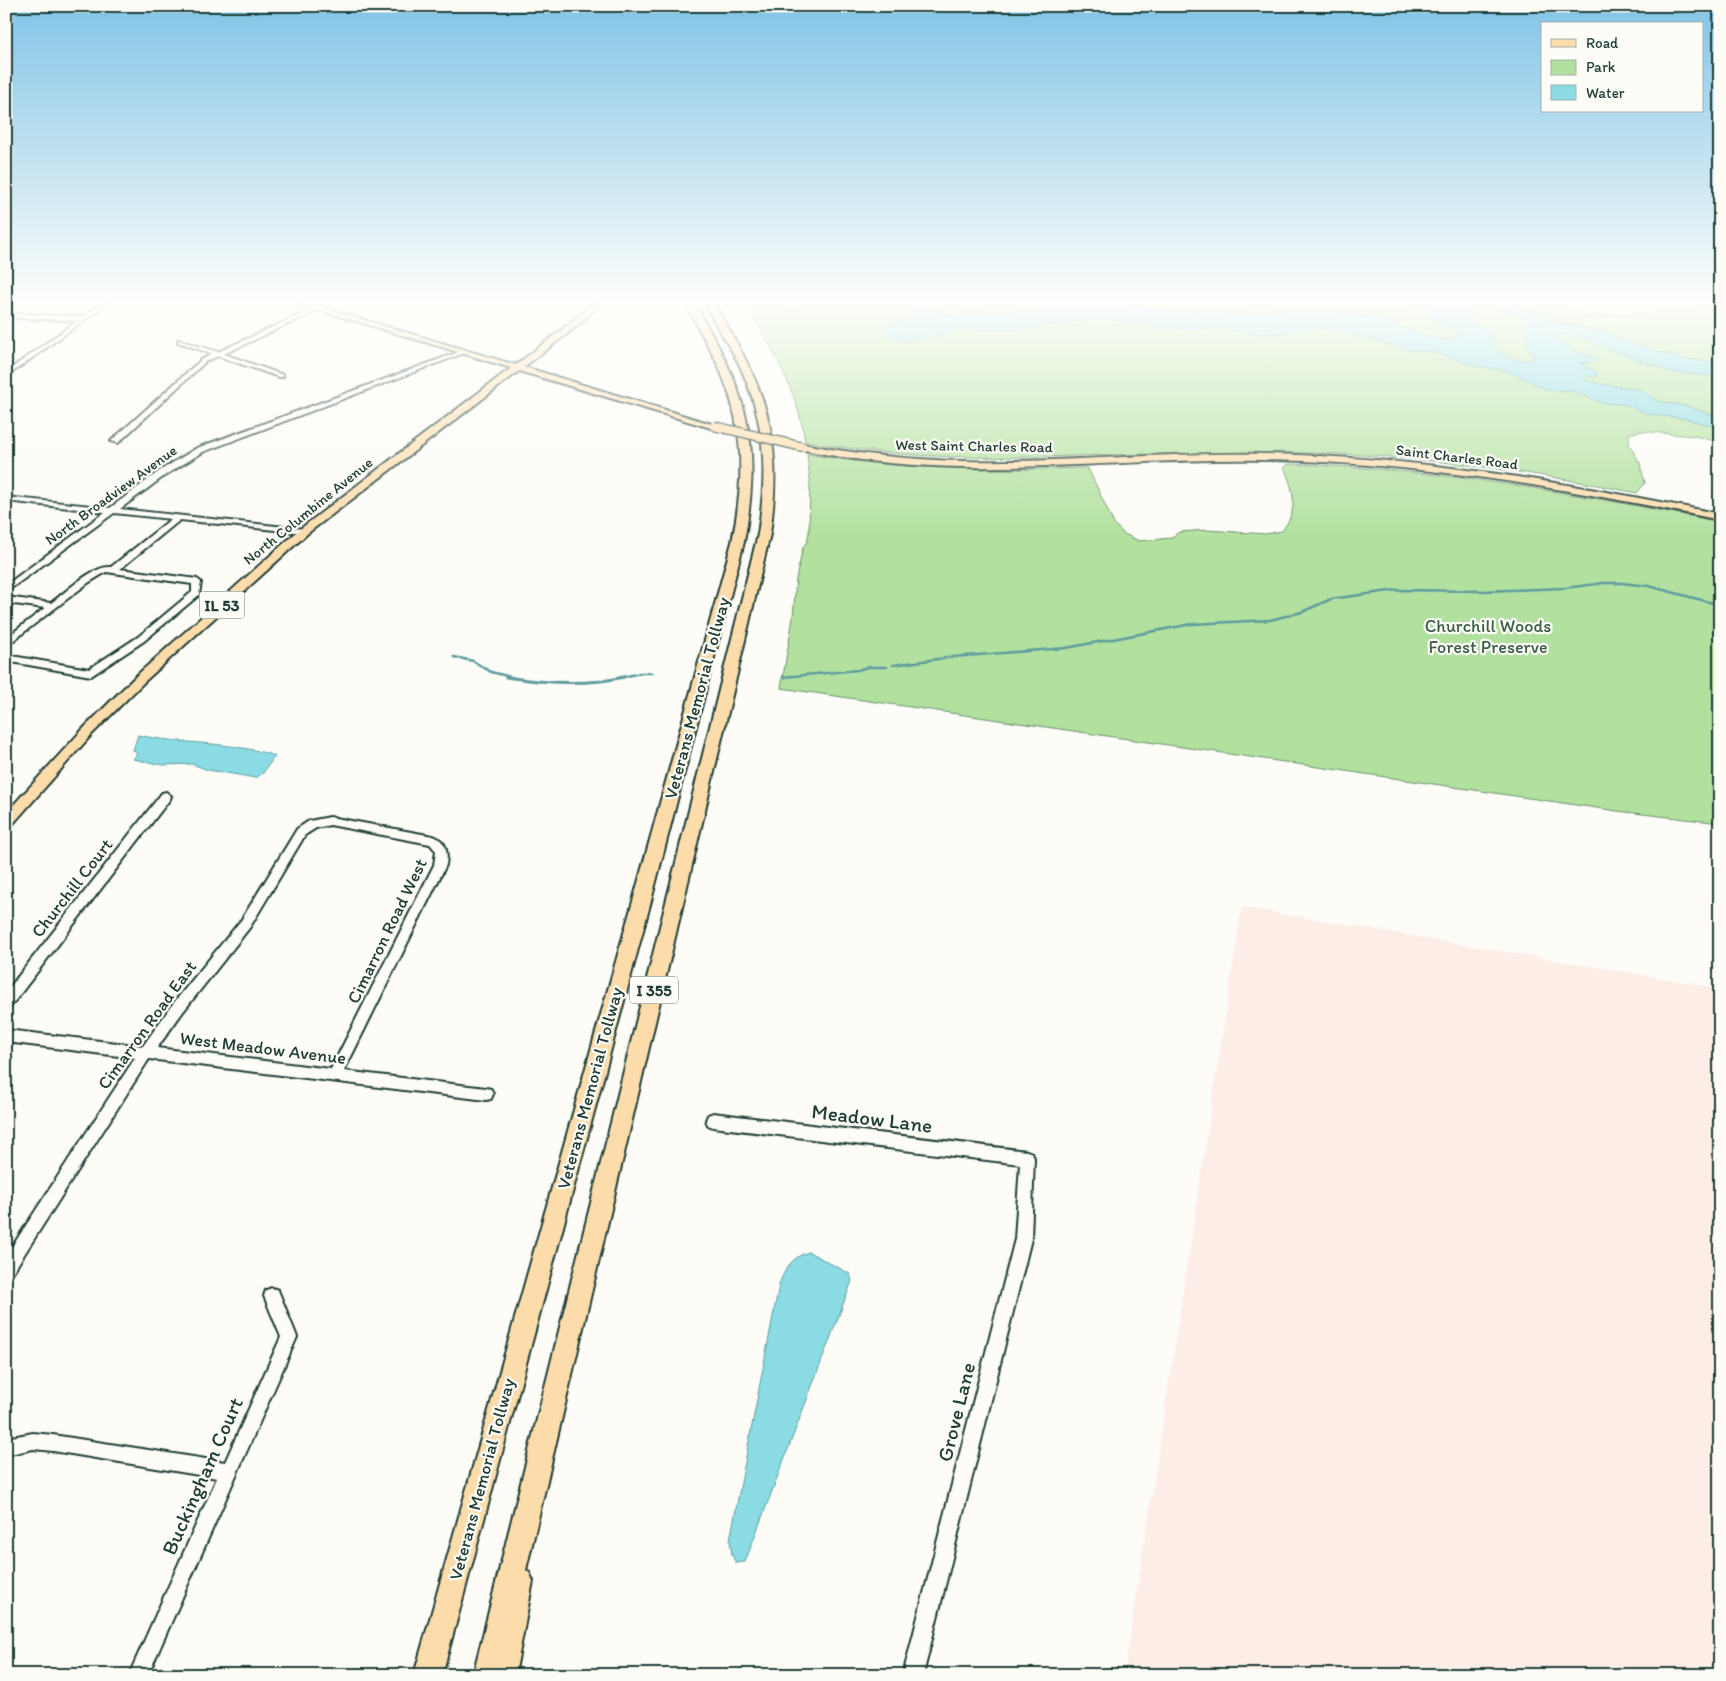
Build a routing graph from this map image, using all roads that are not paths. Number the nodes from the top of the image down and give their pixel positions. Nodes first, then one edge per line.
1 (180, 381) edge
2 (384, 381) edge
3 (499, 381) edge
4 (563, 381) edge
5 (732, 381) edge
6 (753, 381) edge
7 (115, 440) dead end
8 (1188, 457) joint
9 (6, 499) edge
10 (113, 510) junction
11 (179, 517) junction
12 (1720, 517) edge
13 (304, 531) junction
14 (113, 570) junction
15 (6, 589) edge
16 (6, 600) edge
17 (53, 606) junction
18 (6, 644) edge
19 (6, 658) edge
20 (166, 796) dead end
21 (6, 822) edge
22 (362, 826) joint
23 (6, 1002) edge
24 (6, 1036) edge
25 (146, 1053) junction
26 (334, 1076) junction
27 (486, 1094) dead end
28 (713, 1120) dead end
29 (1027, 1158) joint
30 (6, 1270) edge
31 (272, 1296) dead end
32 (575, 1316) junction
33 (6, 1447) edge
34 (230, 1471) junction
35 (138, 1675) edge
36 (428, 1675) edge
37 (487, 1675) edge
38 (501, 1675) edge
39 (913, 1675) edge

1 - 7 street
2 - 10 street, North Broadview Avenue
3 - 13 main road, North Columbine Avenue / IL 53
4 - 8 main road, West Saint Charles Road, bridge
5 - 36 highway, Veterans Memorial Tollway / I 355
6 - 32 highway, Veterans Memorial Tollway / I 355
8 - 12 main road, Saint Charles Road
9 - 10 street
10 - 11 street
10 - 15 street, North Broadview Avenue
11 - 13 street
11 - 14 street
13 - 21 main road, North Columbine Avenue / IL 53
14 - 17 street
14 - 19 street
16 - 17 street
17 - 18 street
20 - 23 street, Churchill Court
22 - 25 street, Cimarron Road East
22 - 26 street, Cimarron Road West
24 - 25 street, West Meadow Avenue
25 - 26 street, West Meadow Avenue
25 - 30 street, Cimarron Road East
26 - 27 street, West Meadow Avenue
28 - 29 street, Meadow Lane
29 - 39 street, Grove Lane
31 - 34 street, Buckingham Court
32 - 37 highway, Veterans Memorial Tollway / I 355
32 - 38 highway
33 - 34 street
34 - 35 street, Buckingham Court

